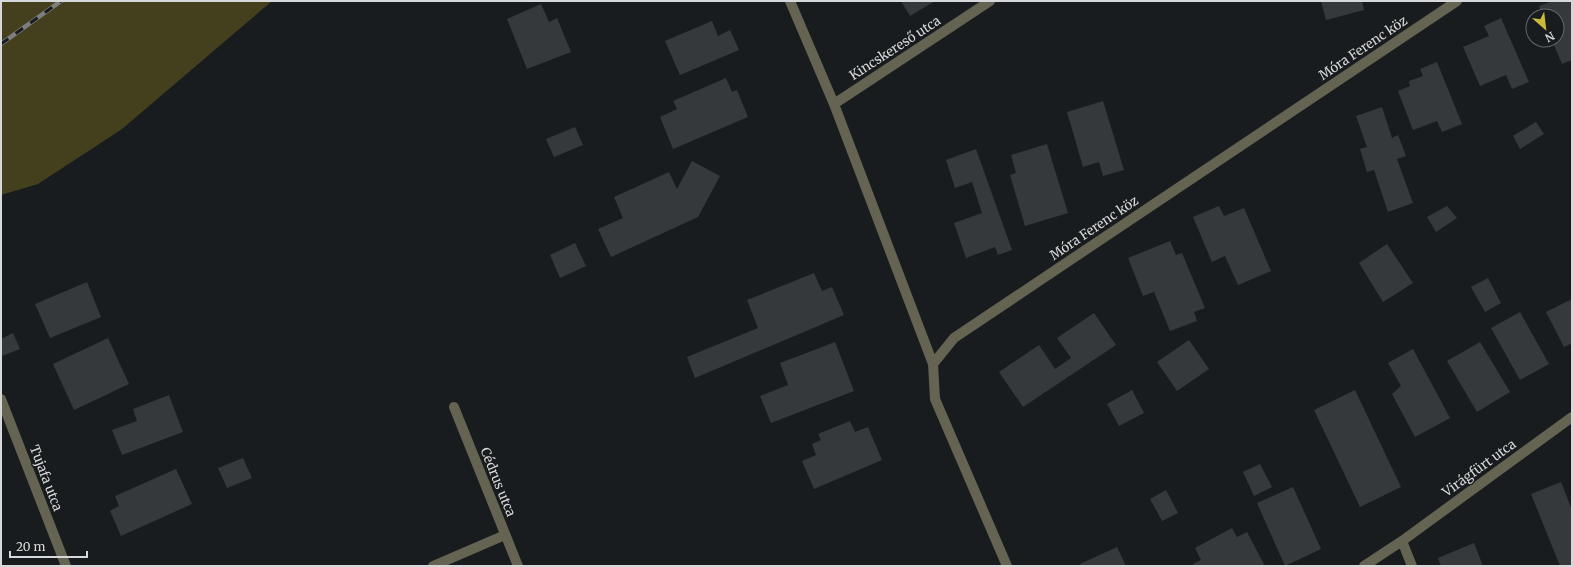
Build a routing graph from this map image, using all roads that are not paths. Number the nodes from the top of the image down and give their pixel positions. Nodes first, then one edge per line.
1 (790, 1) edge
2 (990, 1) edge
3 (1457, 1) edge
4 (834, 104) junction
5 (933, 364) junction
6 (1, 399) edge
7 (454, 407) dead end
8 (1572, 417) edge
9 (505, 535) junction
10 (1402, 541) junction
11 (66, 566) edge
12 (433, 566) edge
13 (518, 566) edge
14 (1007, 566) edge
15 (1364, 566) edge
16 (1412, 566) edge

1 - 4 street
2 - 4 street, Kincskereső utca
3 - 5 street, Móra Ferenc köz
4 - 5 street
5 - 14 street
6 - 11 street, Tujafa utca
7 - 9 street, Cédrus utca
8 - 10 street, Virágfürt utca
9 - 12 street
9 - 13 street, Cédrus utca
10 - 15 street, Virágfürt utca
10 - 16 street

